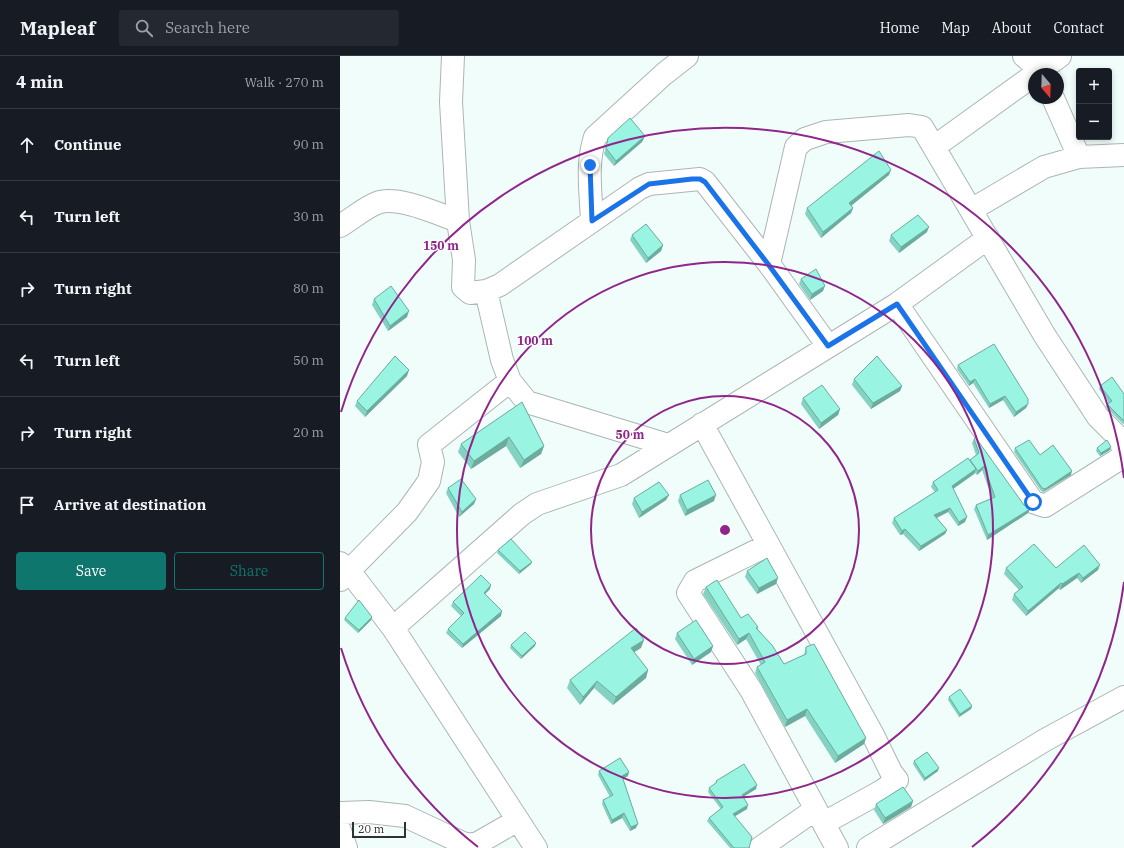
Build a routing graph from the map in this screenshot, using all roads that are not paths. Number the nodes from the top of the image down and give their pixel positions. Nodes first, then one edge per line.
1 (686, 56) edge
2 (1060, 56) edge
3 (450, 58) edge
4 (1039, 68) edge
5 (1028, 75) edge
6 (1056, 104) edge
7 (934, 147) junction
8 (1124, 154) edge
9 (1079, 157) junction
10 (971, 210) junction
11 (458, 221) junction
12 (592, 221) junction
13 (340, 226) edge
14 (988, 238) junction
15 (768, 264) junction
16 (486, 291) junction
17 (897, 304) junction
18 (828, 346) junction
19 (510, 381) junction
20 (702, 424) junction
21 (1121, 438) edge
22 (668, 445) junction
23 (1124, 456) edge
24 (768, 545) junction
25 (343, 572) edge
26 (393, 628) junction
27 (1124, 697) edge
28 (340, 813) edge
29 (820, 816) junction
30 (518, 820) junction
31 (536, 848) edge
32 (760, 848) edge
33 (837, 848) edge
34 (868, 848) edge

1 - 12 street
2 - 4 street
3 - 11 street
5 - 7 street
6 - 9 street
7 - 10 street
7 - 15 street
8 - 9 street
9 - 10 street
10 - 14 street
11 - 13 street
11 - 16 street
12 - 15 street
12 - 16 street
14 - 17 street
14 - 21 street
15 - 18 street
16 - 19 street
17 - 18 street
17 - 23 street
18 - 20 street
19 - 22 street
19 - 25 street
20 - 22 street
20 - 24 street
22 - 26 street
24 - 29 street
24 - 29 street
25 - 26 street
26 - 30 street
27 - 34 street
28 - 30 street
29 - 32 street
29 - 33 street
30 - 31 street

